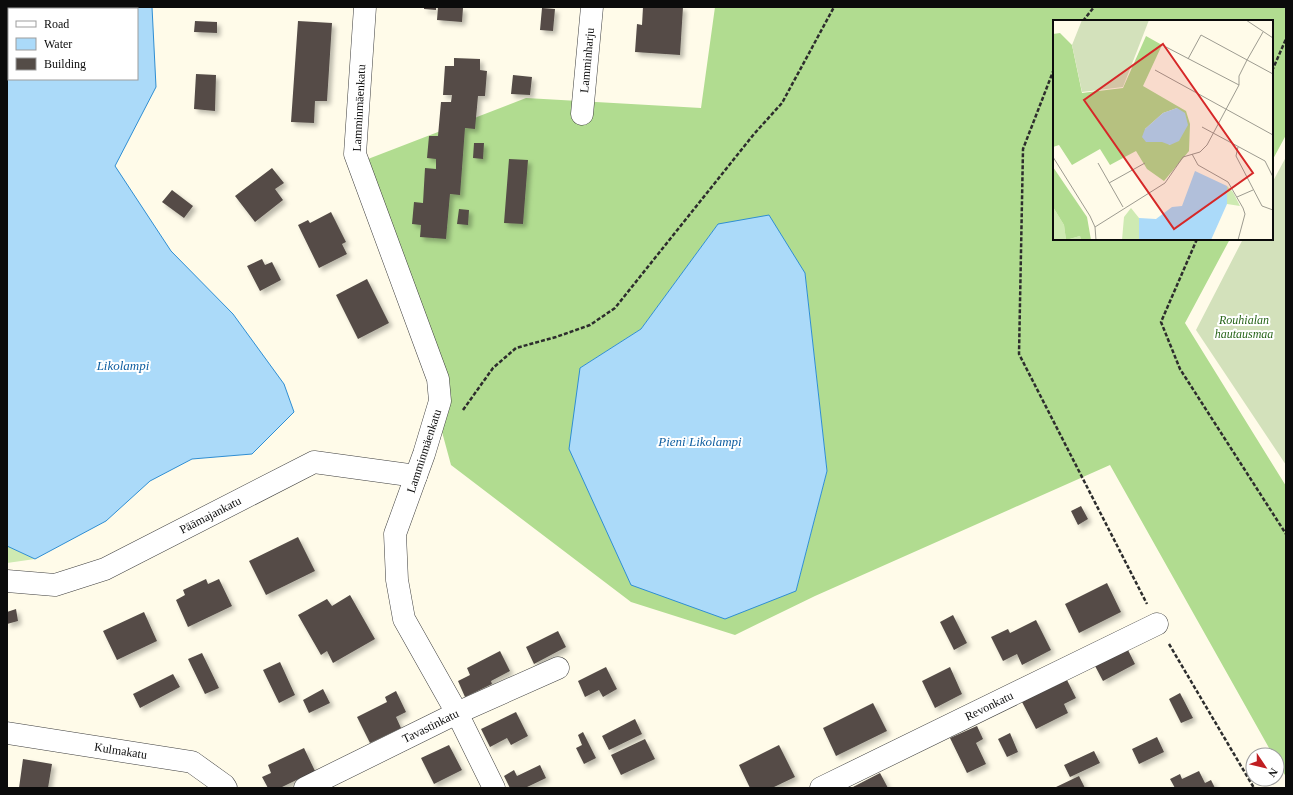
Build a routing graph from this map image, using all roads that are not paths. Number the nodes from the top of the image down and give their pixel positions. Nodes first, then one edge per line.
1 (365, 7) edge
2 (592, 7) edge
3 (582, 114) dead end
4 (416, 476) junction
5 (7, 581) edge
6 (1157, 624) road end
7 (558, 668) dead end
8 (457, 713) junction
9 (7, 733) edge
10 (226, 788) edge
11 (305, 788) edge
12 (494, 788) edge
13 (821, 788) edge

1 - 4 street, Lamminmäenkatu
2 - 3 street, Lamminharju
4 - 5 street, Päämajankatu
4 - 8 street, Lamminmäenkatu
6 - 13 street, Revonkatu
7 - 8 street, Tavastinkatu
8 - 11 street, Tavastinkatu
8 - 12 street, Lamminmäenkatu
9 - 10 street, Kulmakatu

